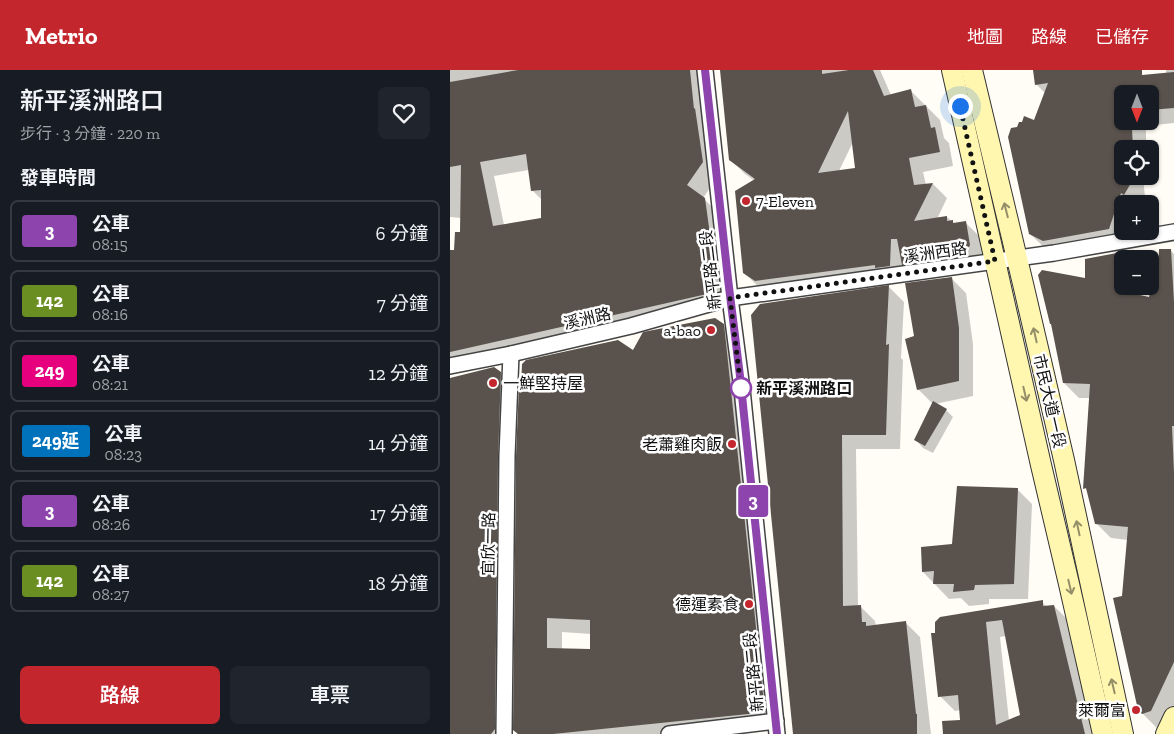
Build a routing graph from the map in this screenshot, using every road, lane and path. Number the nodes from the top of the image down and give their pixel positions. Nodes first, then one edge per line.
1 (705, 70) edge
2 (952, 70) edge
3 (972, 70) edge
4 (1174, 232) edge
5 (1017, 258) junction
6 (995, 261) junction
7 (730, 298) junction
8 (511, 354) junction
9 (450, 366) edge
10 (1174, 717) edge
11 (776, 728) edge
12 (504, 734) edge
13 (669, 734) edge
14 (1102, 734) edge
15 (1124, 734) edge
16 (1166, 734) edge

1 - 7 street, 新平路二段
2 - 6 street, 市民大道一段
5 -> 3 street, 市民大道一段
4 - 5 street, 溪洲西路
5 - 6 street, 溪洲西路
15 -> 5 street, 市民大道一段
6 - 7 street, 溪洲西路
6 -> 14 street, 市民大道一段
7 - 8 street, 溪洲路
7 - 11 street, 新平路二段
8 - 9 street, 溪洲路
8 - 12 street, 宜欣一路
10 - 16 street
11 - 13 street

